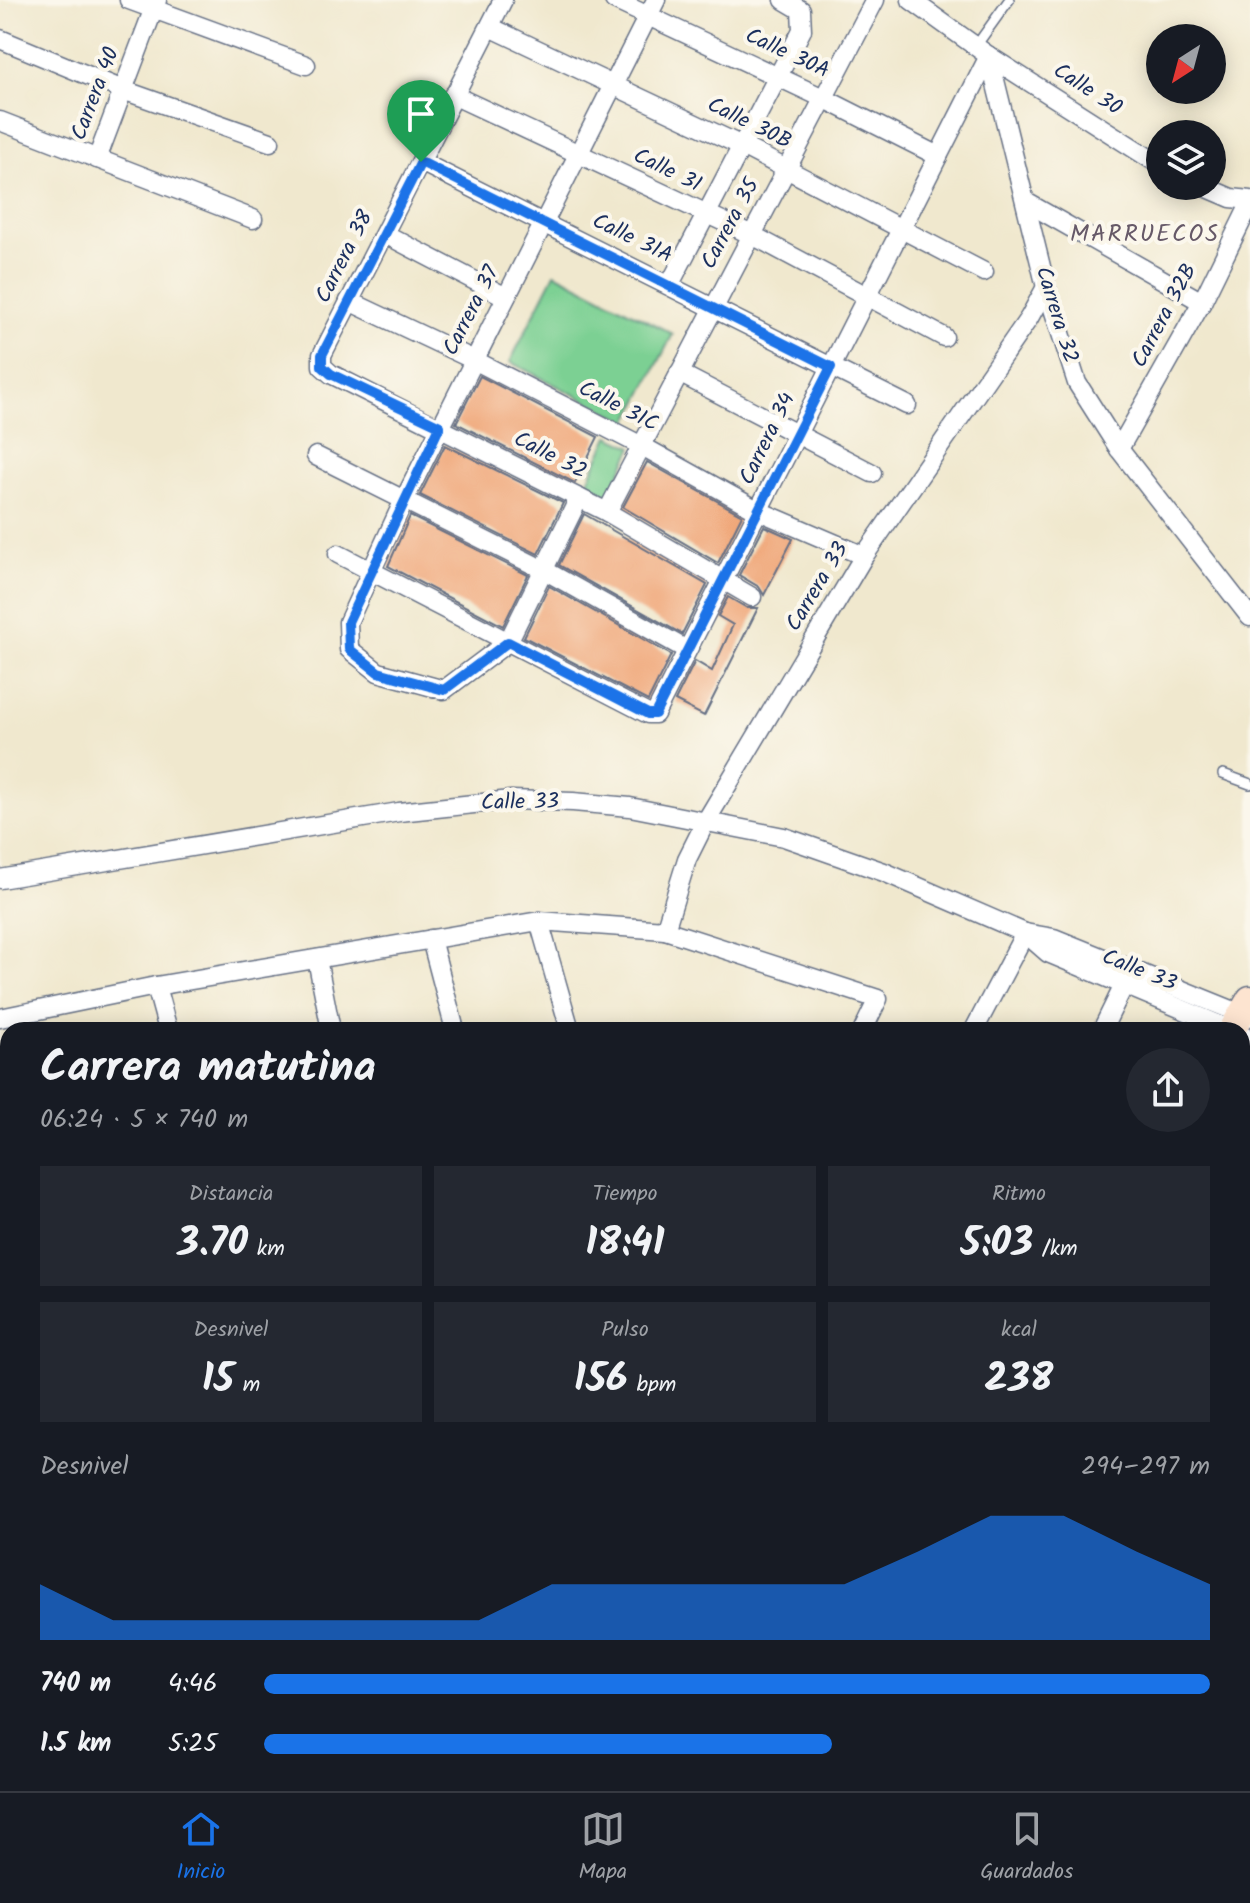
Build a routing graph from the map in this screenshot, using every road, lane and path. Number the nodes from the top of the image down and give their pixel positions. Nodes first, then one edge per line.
1 (129, 0) edge
2 (503, 0) edge
3 (614, 0) edge
4 (875, 0) edge
5 (911, 0) edge
6 (1009, 0) edge
7 (156, 5) edge
8 (792, 5) edge
9 (652, 8) edge
10 (490, 27) junction
11 (0, 39) edge
12 (983, 51) junction
13 (306, 65) dead end
14 (779, 76) junction
15 (615, 87) junction
16 (123, 90) junction
17 (453, 95) junction
18 (823, 98) junction
19 (0, 121) edge
20 (270, 142) dead end
21 (742, 146) junction
22 (580, 155) junction
23 (938, 156) junction
24 (1146, 156) edge
25 (97, 159) junction
26 (421, 162) junction
27 (786, 168) junction
28 (1226, 196) edge
29 (1026, 202) junction
30 (1250, 202) edge
31 (705, 216) junction
32 (253, 219) dead end
33 (544, 224) junction
34 (901, 228) junction
35 (385, 234) junction
36 (752, 235) junction
37 (984, 272) dead end
38 (670, 284) junction
39 (1046, 287) junction
40 (506, 297) junction
41 (867, 297) junction
42 (349, 301) junction
43 (1202, 302) junction
44 (714, 307) junction
45 (944, 337) dead end
46 (474, 360) junction
47 (322, 366) joint
48 (831, 367) junction
49 (679, 373) junction
50 (907, 405) dead end
51 (440, 426) junction
52 (797, 434) junction
53 (642, 446) junction
54 (1119, 449) junction
55 (316, 456) dead end
56 (872, 473) dead end
57 (579, 498) junction
58 (403, 502) junction
59 (759, 511) junction
60 (607, 512) junction
61 (338, 554) dead end
62 (864, 556) junction
63 (544, 570) junction
64 (372, 572) junction
65 (723, 579) junction
66 (752, 597) dead end
67 (1250, 617) edge
68 (508, 642) junction
69 (687, 650) junction
70 (1223, 774) dead end
71 (1250, 784) edge
72 (706, 821) junction
73 (0, 879) edge
74 (539, 921) junction
75 (665, 930) junction
76 (1025, 933) junction
77 (431, 939) junction
78 (317, 959) junction
79 (1133, 968) junction
80 (156, 986) junction
81 (1124, 986) junction
82 (0, 1018) edge
83 (1243, 1019) edge
84 (166, 1022) edge
85 (329, 1022) edge
86 (453, 1022) edge
87 (568, 1022) edge
88 (867, 1022) edge
89 (978, 1022) edge
90 (1106, 1022) edge

1 - 7 street
2 - 10 street, Carrera 38
3 - 9 street, Calle 30A
4 - 18 street, Carrera 35
5 - 12 street
6 - 12 lane
7 - 13 street
7 - 16 street, Carrera 40
8 - 14 street
9 - 14 street, Calle 30A
9 - 15 street, Carrera 37
10 - 15 street, Calle 30B
10 - 17 street, Carrera 38
11 - 16 street
12 - 23 street, Carrera 34
12 - 24 street, Calle 30
12 - 29 street, Carrera 32
14 - 18 street, Calle 30A
14 - 21 street
15 - 21 street, Calle 30B
15 - 22 street, Carrera 37
16 - 20 street
16 - 25 street, Carrera 40
17 - 22 street, Calle 31
17 - 26 street, Carrera 38
18 - 23 street, Calle 30A
18 - 27 street, Carrera 35
19 - 25 street
21 - 27 street, Calle 30B
21 - 31 street
22 - 31 street, Calle 31
22 - 33 street, Carrera 37
23 - 34 street, Carrera 34
25 - 32 street
26 - 33 street, Calle 31A
26 - 35 street, Carrera 38
27 - 34 street, Calle 30B
27 - 36 street, Carrera 35
28 - 30 street
29 - 39 street, Carrera 32
29 - 43 street
30 - 43 street, Carrera 32B
31 - 36 street, Calle 31
31 - 38 street
33 - 38 street, Calle 31A
33 - 40 street, Carrera 37
34 - 37 street, Calle 30B
34 - 41 street, Carrera 34
35 - 40 street
35 - 42 street, Carrera 38
36 - 41 street, Calle 31
36 - 44 street, Carrera 35
38 - 44 street, Calle 31A
39 - 54 street, Carrera 32
39 - 62 street, Carrera 33
40 - 46 street, Carrera 37
41 - 45 street, Calle 31
41 - 48 street, Carrera 34
42 - 46 street, Calle 31C
42 - 47 street, Carrera 38
43 - 54 street, Carrera 32B
44 - 48 street, Calle 31A
44 - 49 street, Carrera 35
46 - 51 street, Carrera 37
46 - 53 street, Calle 31C
47 - 51 street, Calle 32
48 - 50 street, Calle 31A
48 - 52 street, Carrera 34
49 - 52 street
49 - 53 street, Carrera 35
51 - 57 street, Calle 32
51 - 58 street, Carrera 37
52 - 56 street
52 - 59 street, Carrera 34
53 - 59 street, Calle 31C
53 - 60 street, Carrera 35
54 - 67 street, Carrera 32
55 - 58 street
57 - 60 street, Calle 32
57 - 63 street
58 - 63 street
58 - 64 street, Carrera 37
59 - 62 street, Calle 31C
59 - 65 street, Carrera 34
60 - 65 street, Calle 32
61 - 64 street
62 - 72 street, Carrera 33
63 - 68 street
63 - 69 street
64 - 68 street
64 - 68 street, Carrera 37
65 - 66 street, Calle 32
65 - 69 street, Carrera 34
68 - 69 street, Carrera 34
70 - 71 lane
72 - 73 street, Calle 33
72 - 75 street, Carrera 33
72 - 76 street, Calle 33
74 - 75 street
74 - 77 street
74 - 87 street
75 - 88 street
76 - 79 street, Calle 33
76 - 81 street, Calle 33
76 - 89 street
77 - 78 street
77 - 86 street
78 - 80 street
78 - 85 street
79 - 81 street
79 - 83 street, Calle 33
80 - 82 street
80 - 84 street
81 - 83 street, Calle 33
81 - 90 street

